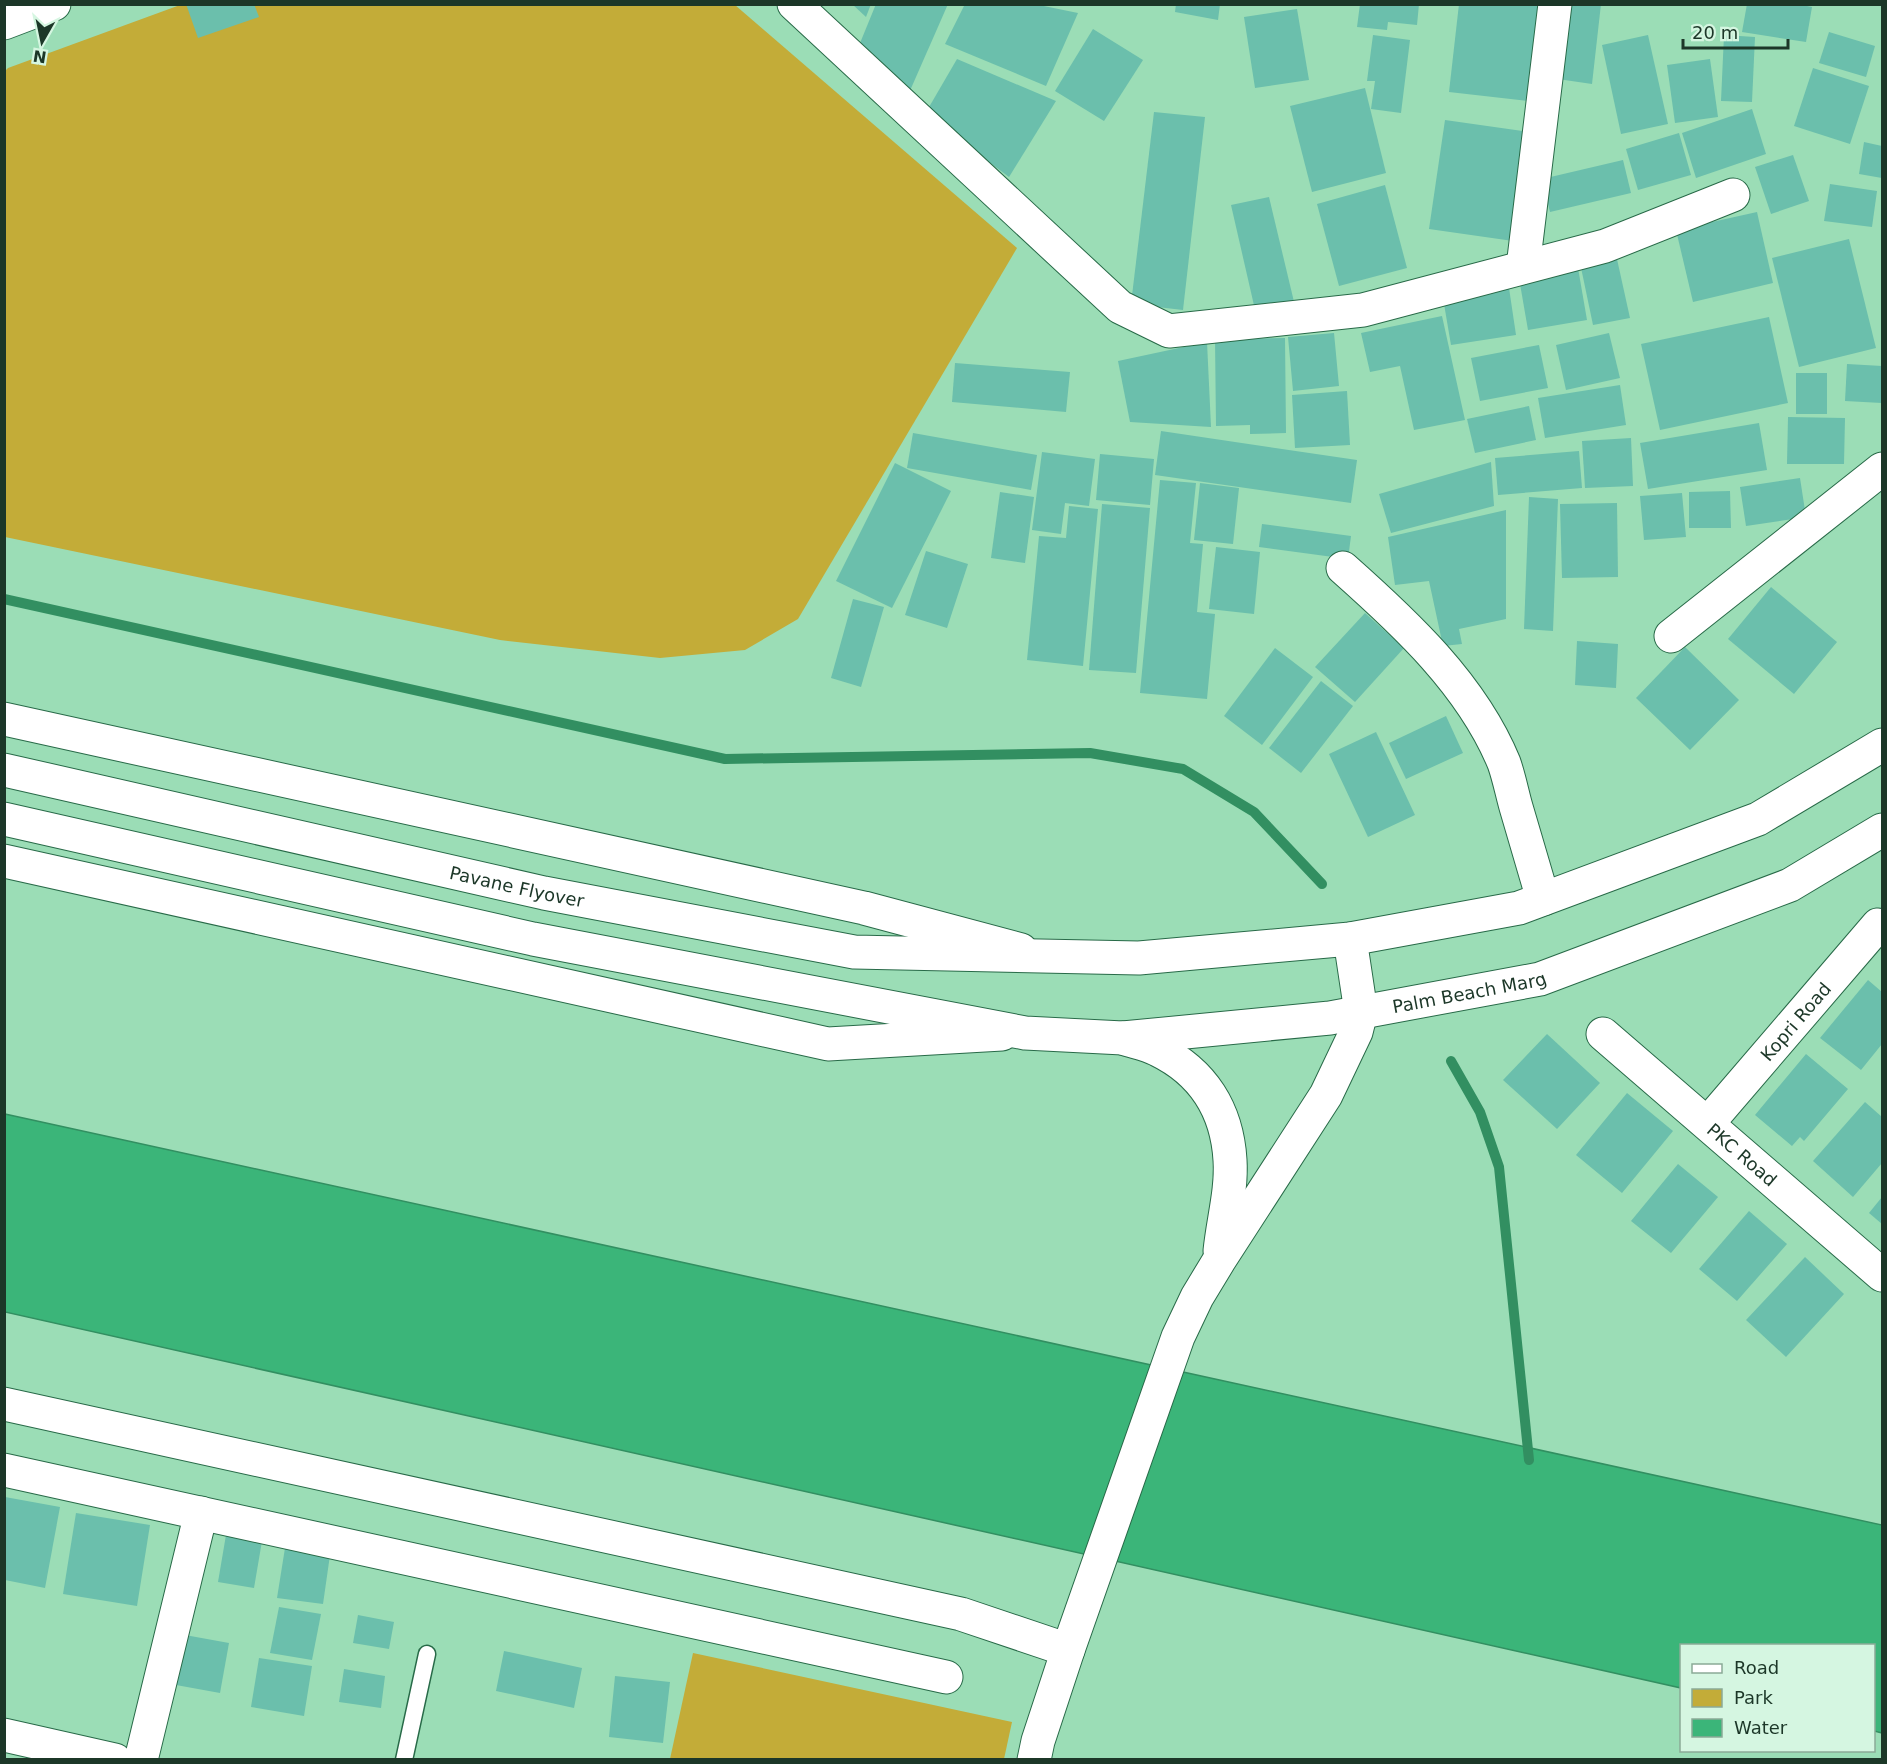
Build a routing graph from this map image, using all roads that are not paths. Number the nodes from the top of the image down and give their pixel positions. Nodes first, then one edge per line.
1 (54, 4) edge
2 (794, 4) edge
3 (1555, 4) edge
4 (4, 23) edge
5 (1733, 195) dead end
6 (1523, 267) junction
7 (1882, 469) edge
8 (1343, 568) dead end
9 (1671, 636) dead end
10 (4, 719) edge
11 (1882, 745) edge
12 (4, 770) edge
13 (4, 819) edge
14 (1882, 830) edge
15 (4, 861) edge
16 (1543, 899) junction
17 (1882, 928) edge
18 (1350, 939) junction
19 (1037, 955) junction
20 (1361, 1012) junction
21 (1025, 1033) junction
22 (1604, 1034) dead end
23 (1123, 1038) junction
24 (1708, 1123) junction
25 (1220, 1259) junction
26 (1882, 1275) edge
27 (4, 1404) edge
28 (4, 1470) edge
29 (201, 1513) junction
30 (1073, 1638) junction
31 (427, 1654) dead end
32 (945, 1677) dead end
33 (4, 1736) edge
34 (97, 1758) edge
35 (141, 1760) edge
36 (404, 1760) edge
37 (1034, 1760) edge

1 - 4 street
2 - 6 street
3 - 6 street
5 - 6 street
7 - 9 street
8 - 16 street
10 - 19 street
11 - 16 street
12 - 19 street, Pavane Flyover
13 - 21 street
14 - 20 street, Palm Beach Marg
15 - 21 street
16 - 18 street
17 - 24 street, Kopri Road
18 - 19 street
18 - 20 street
20 - 23 street, Palm Beach Marg
20 - 25 street
21 - 23 street, Palm Beach Marg
22 - 24 street, PKC Road
23 - 25 street
24 - 26 street, PKC Road
25 - 30 street
27 - 30 street
28 - 29 street
29 - 32 street
29 - 35 street
30 - 37 street
31 - 36 lane
33 - 34 street

